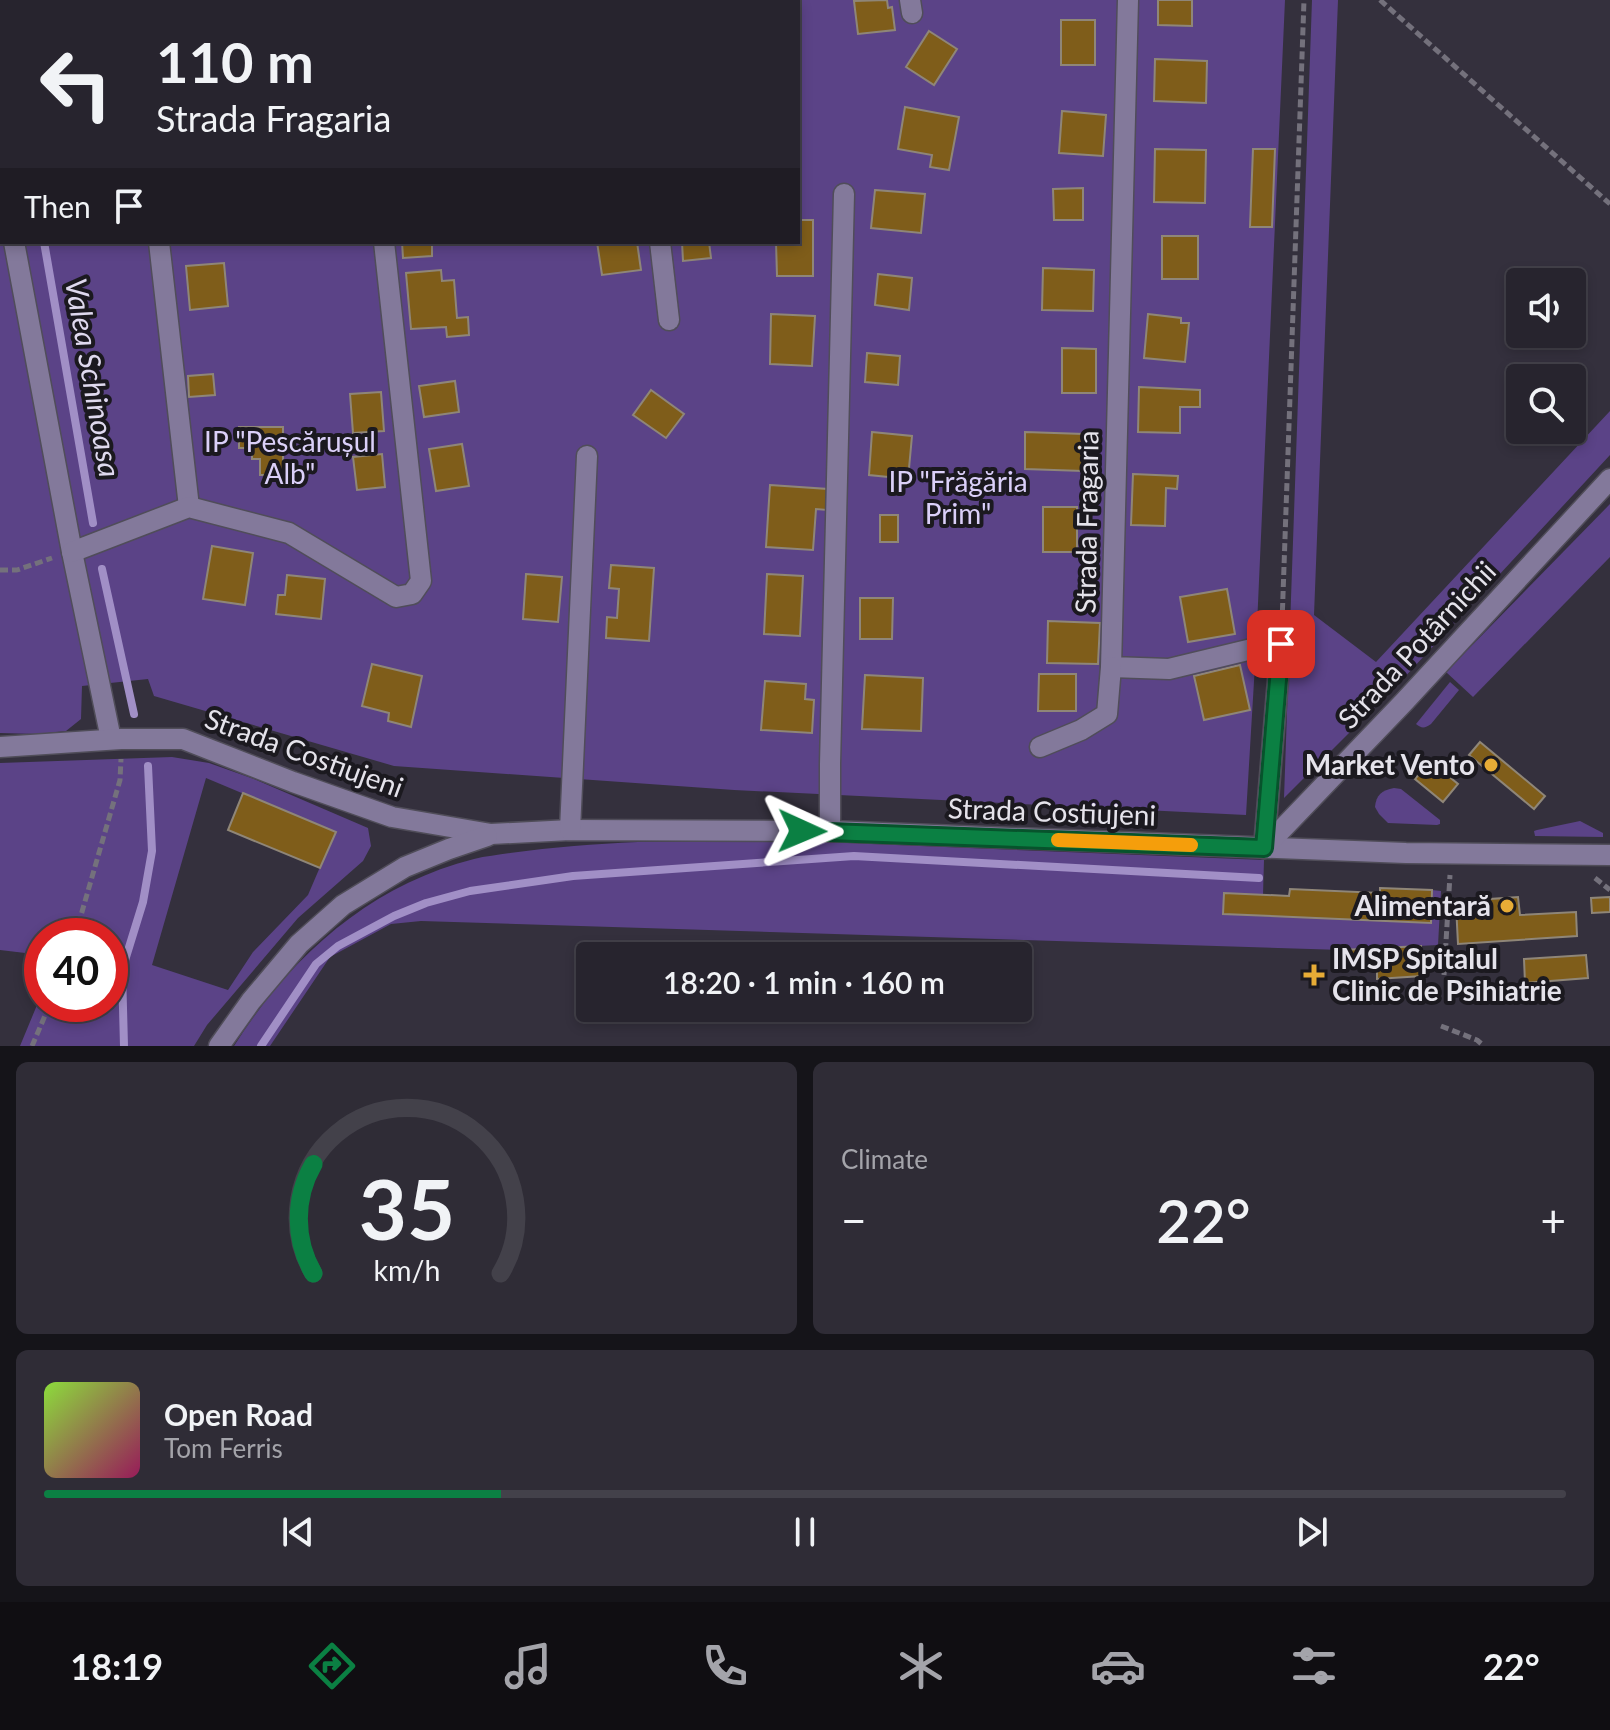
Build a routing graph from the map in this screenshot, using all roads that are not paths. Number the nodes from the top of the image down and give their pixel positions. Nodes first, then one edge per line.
1 (1128, 0) edge
2 (844, 194) dead end
3 (14, 244) edge
4 (159, 244) edge
5 (384, 244) edge
6 (660, 244) edge
7 (669, 320) dead end
8 (587, 456) dead end
9 (1610, 479) edge
10 (189, 507) junction
11 (72, 552) junction
12 (1111, 667) junction
13 (116, 739) junction
14 (0, 747) edge
15 (1040, 747) dead end
16 (570, 830) junction
17 (830, 831) junction
18 (491, 834) junction
19 (1264, 848) junction
20 (1610, 855) edge
21 (219, 1046) edge

1 - 12 street, Strada Fragaria
2 - 17 street
3 - 11 street
4 - 10 street
5 - 10 street
6 - 7 street
8 - 16 street
9 - 19 street, Strada Potârnichii
10 - 11 street
11 - 13 street
12 - 15 street, Strada Fragaria
12 - 19 street
13 - 14 street, Strada Costiujeni
13 - 18 street, Strada Costiujeni
16 - 17 street, Strada Costiujeni
16 - 18 street, Strada Costiujeni
17 - 19 street, Strada Costiujeni
18 - 21 street, Strada Costiujeni
19 - 20 street, Strada Costiujeni

